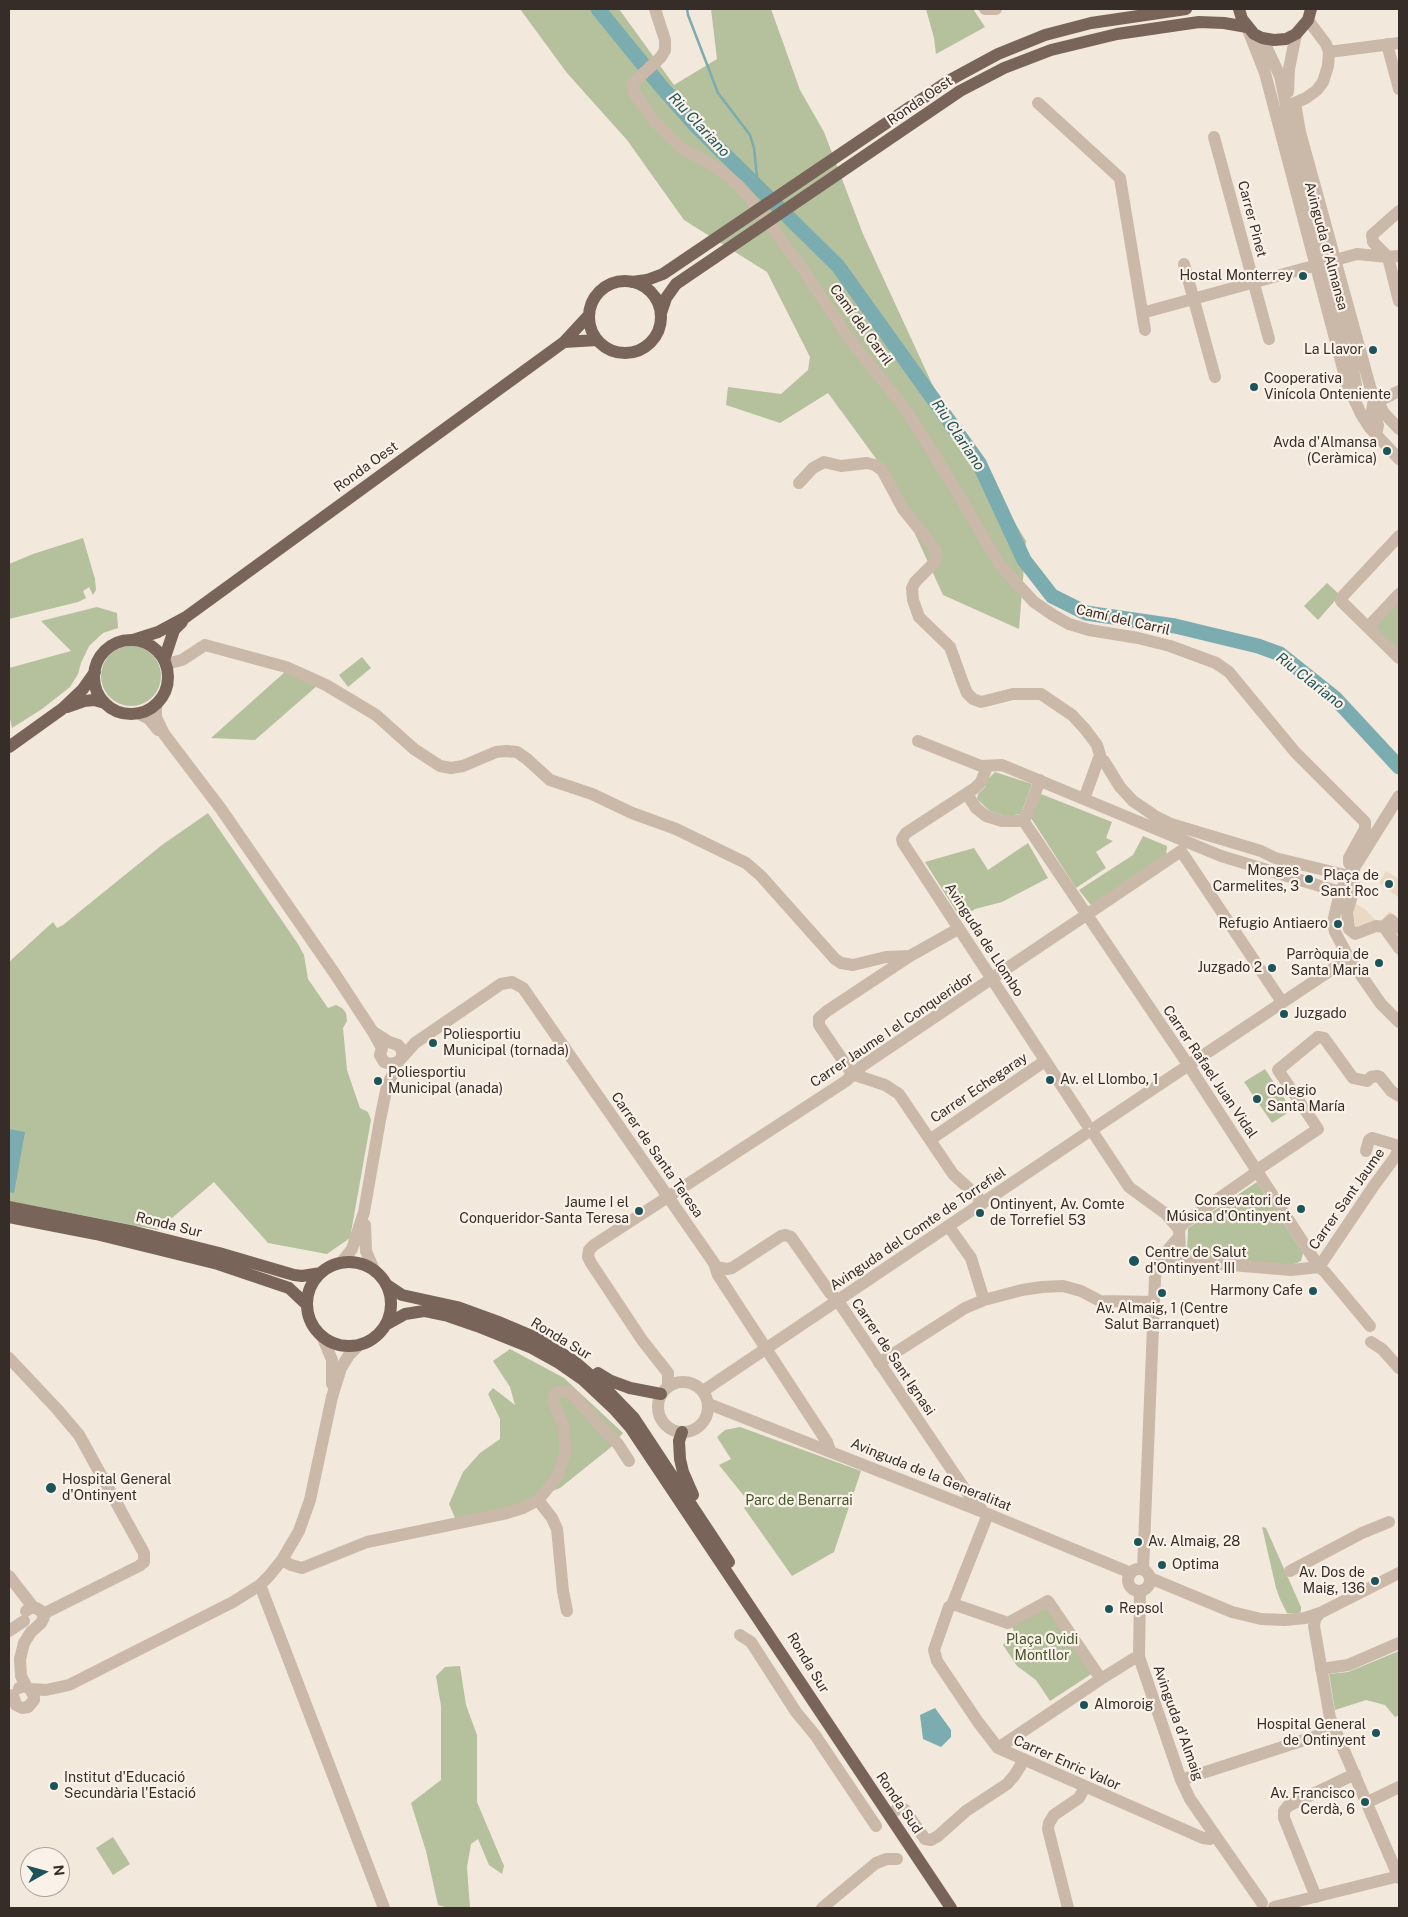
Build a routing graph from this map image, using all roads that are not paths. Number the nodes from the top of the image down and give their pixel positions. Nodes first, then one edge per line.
1 (655, 9) edge
2 (985, 9) edge
3 (990, 9) edge
4 (996, 9) edge
5 (1186, 9) edge
6 (1239, 9) edge
7 (1310, 14) edge
8 (1247, 27) junction
9 (1296, 34) junction
10 (1262, 38) junction
11 (1393, 44) edge
12 (1329, 52) junction
13 (1399, 88) edge
14 (1038, 103) dead end
15 (1290, 106) junction
16 (1214, 137) dead end
17 (1399, 211) edge
18 (1393, 256) edge
19 (1325, 262) junction
20 (1184, 264) dead end
21 (632, 282) junction
22 (1253, 282) junction
23 (1193, 298) junction
24 (1399, 301) edge
25 (661, 313) junction
26 (1142, 313) junction
27 (589, 315) junction
28 (1145, 330) dead end
29 (1269, 339) dead end
30 (597, 340) junction
31 (564, 342) junction
32 (1345, 351) junction
33 (1215, 377) dead end
34 (1399, 391) edge
35 (1375, 403) junction
36 (1373, 427) junction
37 (1399, 429) edge
38 (1399, 438) edge
39 (1399, 449) edge
40 (1399, 459) edge
41 (799, 484) dead end
42 (1399, 536) edge
43 (1399, 594) edge
44 (186, 617) junction
45 (1368, 627) junction
46 (133, 640) junction
47 (1399, 658) edge
48 (165, 662) junction
49 (95, 672) junction
50 (105, 702) junction
51 (156, 704) junction
52 (62, 709) junction
53 (138, 713) junction
54 (164, 734) junction
55 (918, 741) dead end
56 (9, 746) edge
57 (1099, 758) junction
58 (987, 766) junction
59 (1040, 780) junction
60 (966, 794) junction
61 (1399, 796) edge
62 (1084, 799) junction
63 (1022, 820) junction
64 (1182, 846) junction
65 (1351, 873) junction
66 (1340, 892) junction
67 (1087, 916) junction
68 (1384, 927) junction
69 (1399, 928) edge
70 (958, 929) junction
71 (1399, 948) edge
72 (910, 956) junction
73 (1349, 958) junction
74 (992, 980) junction
75 (1282, 1002) junction
76 (1399, 1022) edge
77 (392, 1053) junction
78 (1045, 1061) junction
79 (1189, 1066) junction
80 (852, 1074) junction
81 (1399, 1096) edge
82 (1090, 1129) junction
83 (930, 1139) junction
84 (1399, 1147) edge
85 (1366, 1152) dead end
86 (1257, 1170) junction
87 (668, 1197) junction
88 (982, 1204) junction
89 (9, 1207) edge
90 (364, 1212) junction
91 (9, 1217) edge
92 (948, 1227) junction
93 (1179, 1233) junction
94 (1306, 1247) junction
95 (1161, 1261) junction
96 (1184, 1262) junction
97 (341, 1263) junction
98 (716, 1267) junction
99 (1319, 1267) junction
100 (1304, 1269) junction
101 (374, 1270) junction
102 (321, 1273) junction
103 (387, 1285) junction
104 (984, 1300) junction
105 (838, 1301) junction
106 (1154, 1302) junction
107 (307, 1305) junction
108 (387, 1324) junction
109 (1370, 1326) dead end
110 (323, 1338) junction
111 (539, 1339) junction
112 (1371, 1342) dead end
113 (358, 1346) junction
114 (767, 1348) junction
115 (9, 1358) edge
116 (879, 1363) junction
117 (1399, 1368) edge
118 (668, 1373) junction
119 (682, 1382) junction
120 (704, 1387) junction
121 (665, 1390) junction
122 (332, 1397) junction
123 (712, 1408) junction
124 (682, 1432) junction
125 (830, 1451) junction
126 (629, 1461) dead end
127 (538, 1500) junction
128 (987, 1514) junction
129 (1389, 1522) dead end
130 (720, 1548) junction
131 (282, 1560) junction
132 (1290, 1571) dead end
133 (1131, 1573) junction
134 (1399, 1573) edge
135 (1147, 1574) junction
136 (9, 1576) edge
137 (260, 1585) junction
138 (1140, 1591) junction
139 (952, 1605) junction
140 (567, 1611) dead end
141 (28, 1620) edge
142 (1310, 1622) junction
143 (740, 1635) dead end
144 (1399, 1643) edge
145 (1139, 1657) junction
146 (1321, 1669) junction
147 (1101, 1679) junction
148 (22, 1692) edge
149 (821, 1714) junction
150 (1335, 1730) junction
151 (998, 1748) junction
152 (1024, 1760) junction
153 (1355, 1774) junction
154 (1182, 1780) junction
155 (1085, 1787) junction
156 (1399, 1787) edge
157 (1368, 1802) junction
158 (896, 1810) dead end
159 (876, 1826) dead end
160 (1215, 1835) junction
161 (897, 1859) dead end
162 (1399, 1877) edge
163 (1315, 1893) junction
164 (1267, 1907) edge
165 (384, 1908) edge
166 (822, 1908) edge
167 (951, 1908) edge
168 (1068, 1908) edge

1 - 65 street, Camí del Carril
2 - 3 street
3 - 4 street
5 - 21 main road, Ronda Oest
6 - 8 main road
7 - 9 main road
7 - 12 street
8 - 10 main road
8 - 19 street, Avinguda d'Almansa
8 - 25 main road, Ronda Oest
9 - 10 main road
9 - 15 street, Avinguda d'Almansa
10 - 15 street, Avinguda d'Almansa
11 - 12 street
11 - 13 street
12 - 15 street
14 - 26 street
15 - 19 street, Avinguda d'Almansa
16 - 22 street, Carrer Pinet
17 - 18 street
18 - 19 street
18 - 24 street
19 - 22 street
19 - 32 street, Avinguda d'Almansa
19 - 35 street, Avinguda d'Almansa
20 - 23 street
21 - 25 main road
21 - 27 main road
22 - 23 street
22 - 29 street, Carrer Pinet
23 - 26 street
23 - 33 street
25 - 30 main road
26 - 28 street
27 - 30 main road
27 - 31 main road, Ronda Oest
30 - 31 main road
31 - 44 main road, Ronda Oest
32 - 35 street, Avinguda d'Almansa
32 - 36 street, Avinguda d'Almansa
34 - 35 street
35 - 36 street
35 - 37 street, Avinguda d'Almansa
35 - 38 street, Avinguda d'Almansa
36 - 39 street, Avinguda d'Almansa
36 - 40 street, Avinguda d'Almansa
41 - 57 street
42 - 45 street
43 - 45 street
44 - 46 main road, Ronda Oest
44 - 48 main road, Ronda Oest
45 - 47 street
46 - 48 main road
46 - 49 main road
48 - 51 main road
48 - 72 street
49 - 50 main road
49 - 52 main road
50 - 52 main road
50 - 53 main road
51 - 53 main road
51 - 54 street
52 - 56 main road
53 - 54 street
54 - 77 street
55 - 58 street
57 - 62 street
57 - 65 street
58 - 59 street
58 - 60 street, Avinguda de Llombo
59 - 62 street
59 - 63 street
60 - 63 street
60 - 70 street, Avinguda de Llombo
61 - 65 street
62 - 64 street
63 - 67 street, Carrer Rafael Juan Vidal
64 - 66 street
64 - 67 street, Carrer Jaume I el Conqueridor
64 - 75 street
65 - 66 street
65 - 68 street
66 - 73 street
67 - 74 street, Carrer Jaume I el Conqueridor
67 - 79 street, Carrer Rafael Juan Vidal
68 - 69 street
68 - 71 street
70 - 72 street
70 - 74 street, Avinguda de Llombo
72 - 80 street
73 - 75 street, Avinguda del Comte de Torrefiel
73 - 76 street
74 - 78 street, Avinguda de Llombo
74 - 80 street, Carrer Jaume I el Conqueridor
75 - 79 street, Avinguda del Comte de Torrefiel
77 - 87 street, Carrer de Santa Teresa
77 - 90 street, Carrer de Santa Teresa
78 - 82 street, Avinguda de Llombo
78 - 83 street, Carrer Echegaray
79 - 82 street, Avinguda del Comte de Torrefiel
79 - 86 street, Carrer Rafael Juan Vidal
80 - 83 street
80 - 87 street, Carrer Jaume I el Conqueridor
81 - 86 street
82 - 88 street, Avinguda del Comte de Torrefiel
82 - 93 street, Avinguda de Llombo
83 - 88 street
84 - 85 street
84 - 99 street, Carrer Sant Jaume
86 - 93 street
86 - 94 street, Carrer Rafael Juan Vidal
87 - 98 street, Carrer de Santa Teresa
87 - 118 street, Carrer Jaume I el Conqueridor
88 - 92 street, Avinguda del Comte de Torrefiel
89 - 102 main road, Ronda Sur
90 - 97 street, Carrer de Santa Teresa
90 - 101 street, Carrer de Santa Teresa
91 - 107 main road, Ronda Sur
92 - 104 street
92 - 105 street, Avinguda del Comte de Torrefiel
93 - 95 street
93 - 96 street
94 - 99 street, Carrer Rafael Juan Vidal
94 - 100 street
95 - 96 street
95 - 106 street
96 - 100 street
97 - 101 main road
97 - 102 main road
98 - 105 street, Carrer de Sant Ignasi
98 - 114 street, Carrer de Santa Teresa
99 - 100 street
99 - 109 street, Carrer Rafael Juan Vidal
101 - 103 main road
102 - 107 main road
103 - 108 main road
103 - 111 main road, Ronda Sur
104 - 106 street
104 - 116 street
105 - 114 street, Avinguda del Comte de Torrefiel
105 - 116 street, Carrer de Sant Ignasi
106 - 135 street
107 - 110 main road
108 - 113 main road
108 - 149 main road, Ronda Sur
110 - 113 main road
110 - 122 street
111 - 121 main road
111 - 130 main road, Ronda Sur
112 - 117 street
113 - 122 street
114 - 120 street, Avinguda del Comte de Torrefiel
114 - 125 street, Carrer de Santa Teresa
115 - 141 street
116 - 128 street, Carrer de Sant Ignasi
118 - 119 street
118 - 121 street
119 - 120 street
119 - 121 street
120 - 123 street
121 - 124 street
122 - 131 street
123 - 124 street
123 - 125 street, Avinguda de la Generalitat
124 - 130 main road
125 - 128 street, Avinguda de la Generalitat
126 - 127 street
127 - 131 street
127 - 140 street
128 - 133 street, Avinguda de la Generalitat
128 - 139 street
129 - 132 street
130 - 149 main road, Ronda Sur
131 - 137 street
133 - 135 street
133 - 138 street
134 - 142 street
135 - 138 street
135 - 142 street
136 - 141 street
137 - 148 street
137 - 165 street
138 - 145 street, Avinguda d'Almaig
139 - 147 street
139 - 151 street, Carrer Enric Valor
141 - 148 street
142 - 146 street
143 - 159 street
144 - 146 street
145 - 147 street
145 - 154 street, Avinguda d'Almaig
146 - 150 street
147 - 151 street
149 - 167 main road, Ronda Sud
150 - 153 street
150 - 154 street
151 - 152 street, Carrer Enric Valor
152 - 155 street, Carrer Enric Valor
152 - 158 street
153 - 157 street
153 - 163 street
154 - 160 street, Avinguda d'Almaig
155 - 160 street, Carrer Enric Valor
155 - 168 street
156 - 157 street
157 - 162 street
160 - 164 street, Avinguda d'Almaig
161 - 166 street
162 - 163 street
163 - 164 street

